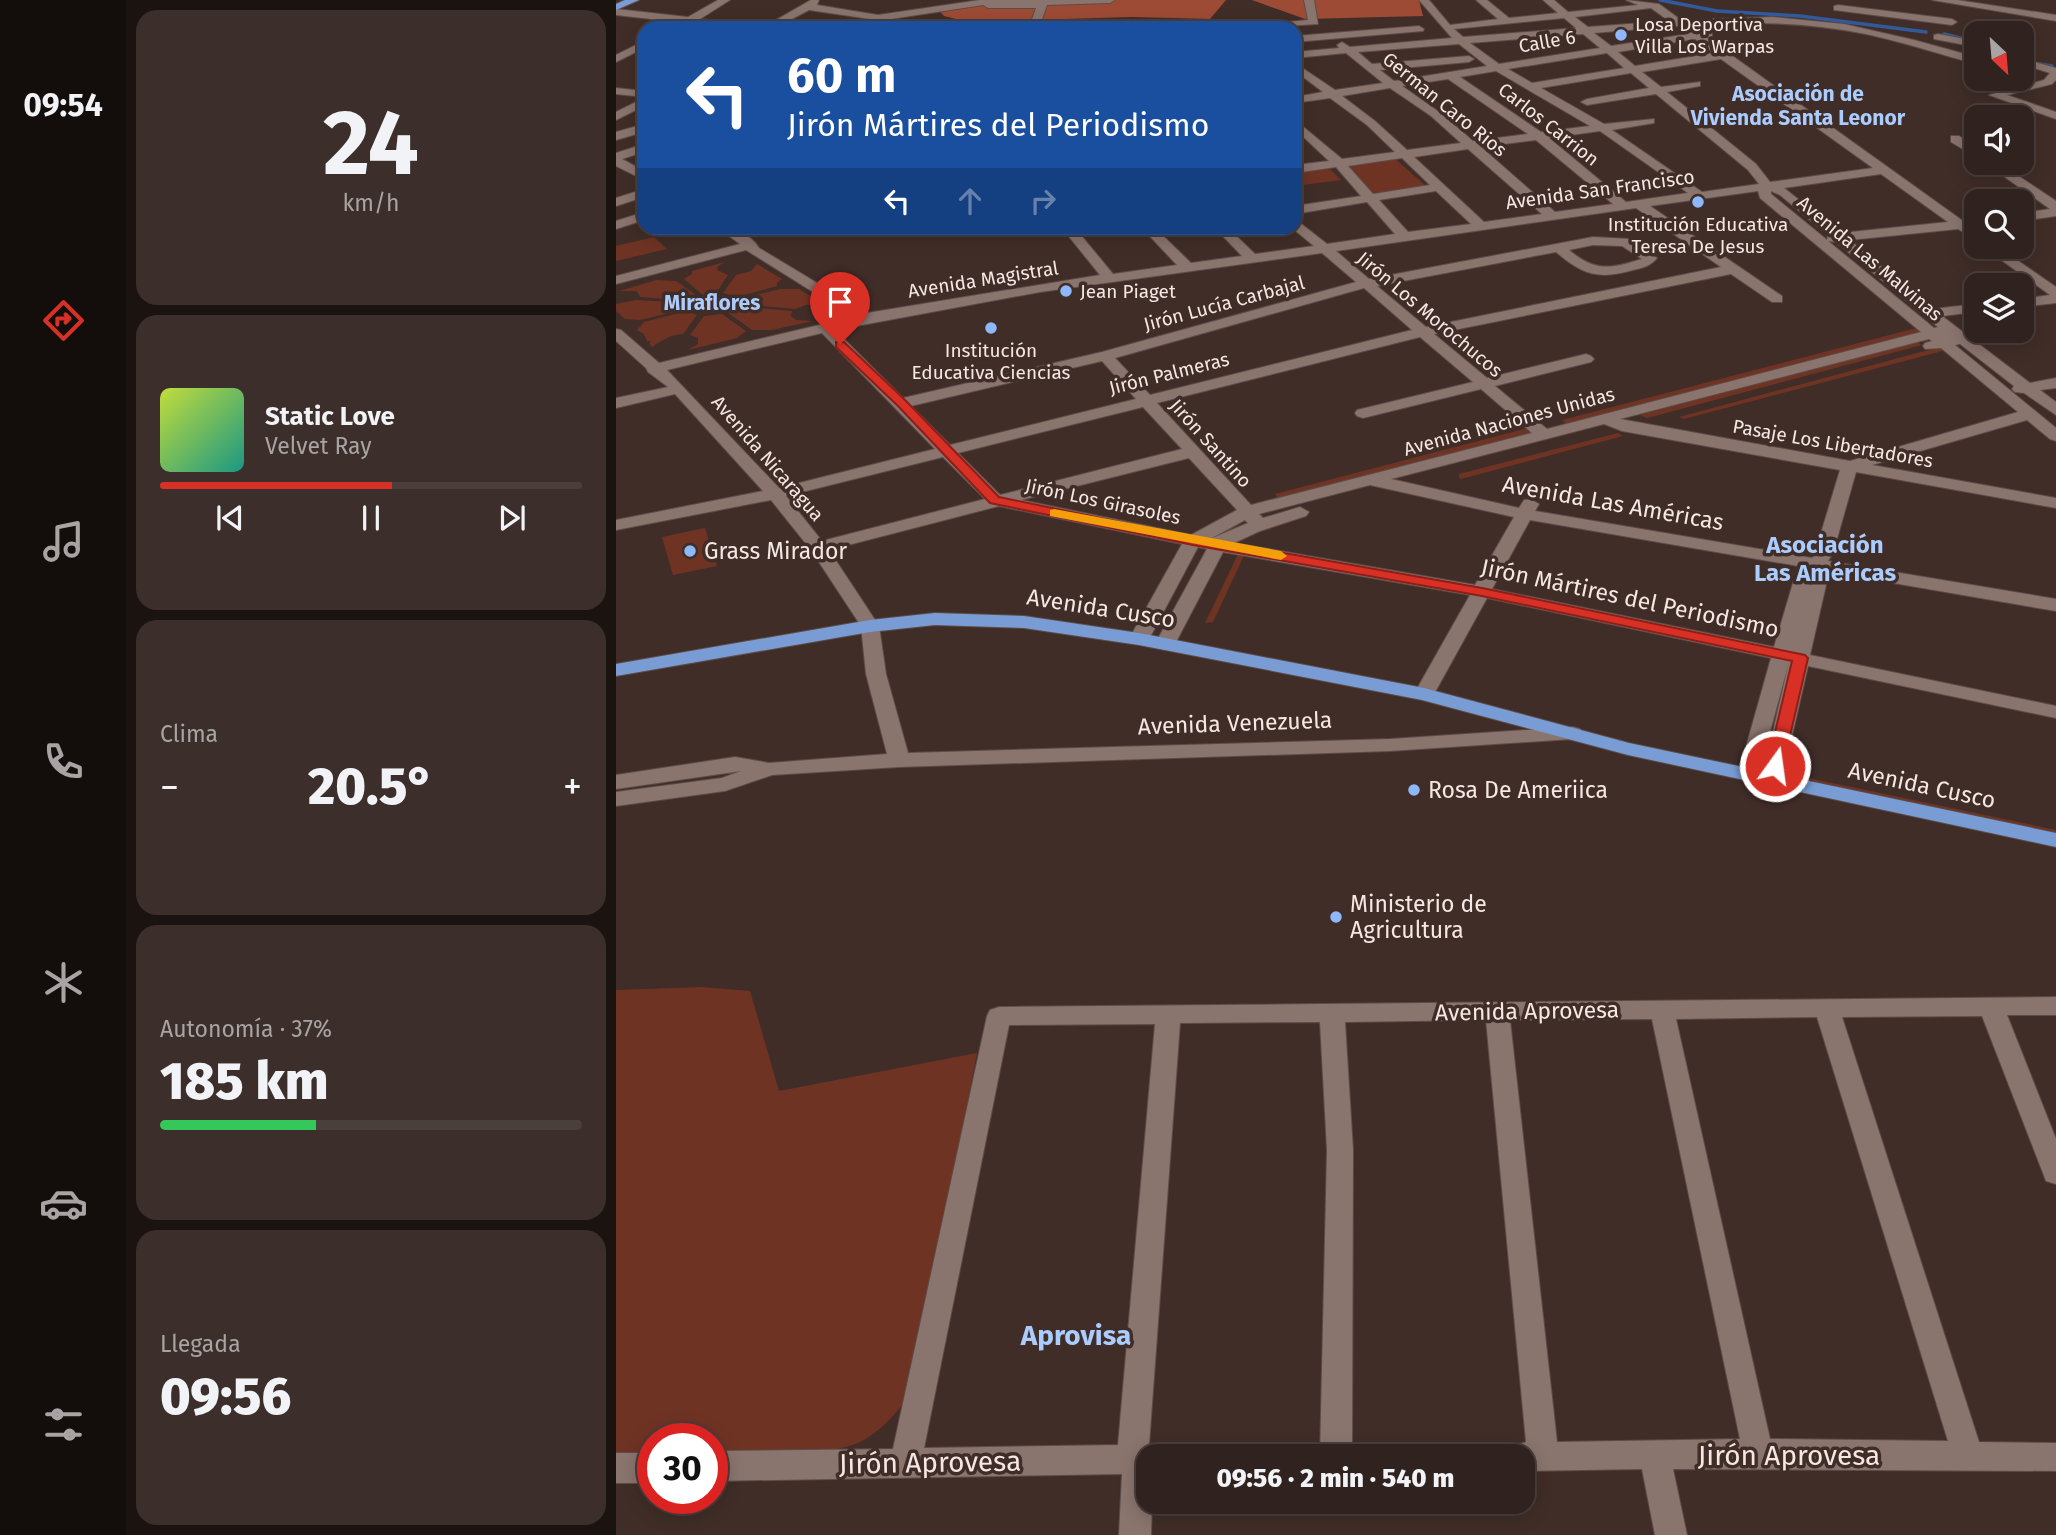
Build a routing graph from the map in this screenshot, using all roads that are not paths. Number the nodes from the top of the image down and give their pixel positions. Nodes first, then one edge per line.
1 (634, 0) edge
2 (725, 0) edge
3 (821, 0) edge
4 (1001, 0) edge
5 (1110, 0) edge
6 (1309, 0) edge
7 (1424, 0) edge
8 (1480, 0) edge
9 (1548, 0) edge
10 (1631, 0) edge
11 (1937, 0) edge
12 (1041, 2) edge
13 (894, 3) dead end
14 (1969, 4) edge
15 (967, 5) junction
16 (804, 6) junction
17 (1655, 6) junction
18 (1838, 8) dead end
19 (616, 10) edge
20 (862, 13) junction
21 (1563, 14) junction
22 (881, 17) junction
23 (2056, 18) edge
24 (690, 20) junction
25 (1506, 20) junction
26 (1767, 20) junction
27 (698, 21) edge
28 (779, 21) edge
29 (873, 21) edge
30 (891, 21) edge
31 (1036, 21) edge
32 (1314, 22) junction
33 (1952, 22) junction
34 (1302, 23) edge
35 (1678, 23) junction
36 (1446, 27) junction
37 (1586, 30) junction
38 (1327, 35) junction
39 (1695, 36) junction
40 (1932, 36) junction
41 (1302, 37) edge
42 (1459, 39) junction
43 (1964, 42) edge
44 (1922, 44) junction
45 (616, 48) edge
46 (637, 48) edge
47 (1608, 49) junction
48 (632, 50) junction
49 (1349, 50) junction
50 (637, 51) edge
51 (1302, 54) edge
52 (1724, 55) junction
53 (1964, 57) edge
54 (1481, 58) junction
55 (616, 59) edge
56 (1371, 67) junction
57 (1496, 68) junction
58 (2034, 68) edge
59 (1633, 69) junction
60 (1302, 71) edge
61 (1450, 75) junction
62 (2034, 76) edge
63 (2054, 78) edge
64 (1391, 84) junction
65 (1696, 84) dead end
66 (1528, 87) junction
67 (616, 90) edge
68 (1657, 90) junction
69 (637, 93) edge
70 (1332, 93) junction
71 (1302, 99) edge
72 (2006, 100) junction
73 (1587, 102) dead end
74 (637, 105) edge
75 (2056, 116) edge
76 (616, 120) edge
77 (1650, 121) dead end
78 (637, 125) edge
79 (1601, 127) junction
80 (2056, 128) edge
81 (637, 129) edge
82 (1302, 129) edge
83 (616, 136) edge
84 (1539, 136) junction
85 (1955, 139) dead end
86 (1471, 145) junction
87 (1964, 145) edge
88 (637, 151) edge
89 (1402, 155) junction
90 (616, 159) edge
91 (1339, 163) junction
92 (1302, 168) edge
93 (1883, 170) junction
94 (637, 171) edge
95 (637, 175) edge
96 (2008, 175) edge
97 (616, 179) edge
98 (1766, 184) junction
99 (1438, 187) junction
100 (1697, 194) junction
101 (637, 195) edge
102 (1367, 198) junction
103 (616, 201) edge
104 (1629, 204) junction
105 (1302, 209) edge
106 (2056, 209) edge
107 (2034, 214) edge
108 (1552, 216) junction
109 (637, 218) edge
110 (2056, 223) edge
111 (616, 225) edge
112 (1960, 225) junction
113 (1480, 226) junction
114 (2034, 226) edge
115 (1964, 227) edge
116 (1302, 230) edge
117 (1964, 233) edge
118 (736, 235) edge
119 (1074, 235) edge
120 (1155, 235) edge
121 (1228, 235) edge
122 (1406, 238) junction
123 (1829, 242) junction
124 (751, 245) junction
125 (1558, 247) junction
126 (1852, 248) junction
127 (1323, 250) junction
128 (1253, 259) junction
129 (2007, 259) edge
130 (1188, 268) junction
131 (1733, 269) junction
132 (1110, 279) junction
133 (616, 280) edge
134 (1364, 284) junction
135 (2056, 293) edge
136 (1777, 299) dead end
137 (2056, 299) edge
138 (2034, 302) edge
139 (1964, 309) edge
140 (1932, 313) junction
141 (865, 318) junction
142 (825, 328) junction
143 (1421, 332) junction
144 (616, 333) edge
145 (1940, 335) junction
146 (1964, 339) edge
147 (1969, 343) edge
148 (1105, 356) junction
149 (1587, 359) dead end
150 (653, 369) junction
151 (2056, 383) edge
152 (1483, 384) junction
153 (2028, 388) junction
154 (679, 389) junction
155 (2001, 391) junction
156 (1144, 400) junction
157 (616, 403) edge
158 (902, 403) junction
159 (2056, 410) edge
160 (1363, 413) dead end
161 (2029, 414) junction
162 (1604, 418) junction
163 (1622, 426) junction
164 (1542, 433) junction
165 (2056, 436) edge
166 (947, 450) junction
167 (1191, 452) junction
168 (1849, 467) junction
169 (1395, 480) junction
170 (1421, 480) junction
171 (775, 494) junction
172 (995, 500) junction
173 (2056, 503) edge
174 (1527, 508) junction
175 (1246, 512) junction
176 (1261, 524) junction
177 (616, 525) edge
178 (1193, 541) junction
179 (1218, 544) junction
180 (818, 547) junction
181 (1821, 558) junction
182 (1482, 592) junction
183 (2056, 594) edge
184 (2056, 606) edge
185 (870, 626) junction
186 (1139, 639) junction
187 (1165, 644) junction
188 (1790, 656) junction
189 (616, 670) edge
190 (1424, 694) junction
191 (2056, 712) edge
192 (1573, 733) junction
193 (899, 760) junction
194 (1752, 761) junction
195 (1775, 766) junction
196 (770, 769) junction
197 (616, 782) edge
198 (616, 799) edge
199 (2056, 825) edge
200 (2056, 841) edge
201 (2056, 1006) edge
202 (1827, 1009) junction
203 (1992, 1009) junction
204 (1662, 1010) junction
205 (1497, 1012) junction
206 (1332, 1013) junction
207 (1168, 1015) junction
208 (2056, 1173) edge
209 (1140, 1444) edge
210 (1335, 1444) edge
211 (1532, 1444) edge
212 (1758, 1452) junction
213 (1655, 1455) junction
214 (1535, 1457) edge
215 (1968, 1457) junction
216 (2056, 1457) edge
217 (1136, 1459) edge
218 (905, 1463) junction
219 (728, 1466) edge
220 (616, 1468) edge
221 (637, 1468) edge
222 (1136, 1514) edge
223 (1135, 1535) edge
224 (1671, 1535) edge

1 - 19 highway
2 - 24 street
3 - 16 street
4 - 15 street
5 - 12 street
6 - 32 street
7 - 36 street
8 - 25 street
9 - 21 street, Avenida Las Malvinas
10 - 17 street
11 - 14 street
12 - 15 street
12 - 31 street
13 - 20 street
14 - 23 street
14 - 33 street
15 - 22 street
16 - 20 street
16 - 28 street
17 - 21 street
17 - 35 street
18 - 33 street
19 - 24 street
20 - 22 street
21 - 25 street
21 - 37 street, Avenida Las Malvinas
22 - 29 street
22 - 30 street
24 - 27 street
25 - 36 street
26 - 35 street
26 - 39 street, Calle 6
26 - 44 street
32 - 34 street
32 - 38 street, German Caro Rios
33 - 40 street
35 - 37 street
35 - 39 street
36 - 38 street
36 - 42 street
37 - 42 street
37 - 47 street, Avenida Las Malvinas
38 - 41 street
38 - 49 street, German Caro Rios
39 - 47 street, Calle 6
39 - 52 street
40 - 43 street
40 - 44 street
42 - 49 street
42 - 54 street
44 - 53 street
45 - 48 street
46 - 48 street
47 - 57 street, Calle 6
47 - 59 street, Avenida Las Malvinas
48 - 50 street
48 - 55 street
49 - 51 street
49 - 56 street, German Caro Rios
52 - 59 street
52 - 93 street
54 - 56 street
54 - 57 street
56 - 64 street, German Caro Rios
57 - 61 street, Calle 6
57 - 66 street
58 - 63 street
59 - 66 street
59 - 68 street, Avenida Las Malvinas
60 - 70 street
61 - 64 street, Calle 6
61 - 84 street, Carlos Carrion
62 - 63 street
63 - 72 street
64 - 70 street, Calle 6
64 - 86 street, German Caro Rios
65 - 68 street
66 - 79 street
67 - 69 street
68 - 73 street
68 - 98 street, Avenida Las Malvinas
70 - 71 street, Calle 6
70 - 89 street
72 - 75 street
72 - 80 street
74 - 76 street
76 - 78 street
77 - 79 street
79 - 84 street
79 - 100 street
81 - 83 street
82 - 91 street
84 - 86 street
84 - 104 street, Carlos Carrion
85 - 87 street
86 - 89 street
86 - 108 street, German Caro Rios
88 - 90 street
89 - 91 street
89 - 99 street
90 - 94 street
91 - 92 street
91 - 102 street
93 - 98 street, Avenida San Francisco
93 - 112 street
95 - 97 street
96 - 106 street
98 - 100 street, Avenida San Francisco
98 - 123 street, Avenida Las Malvinas
98 - 123 street, Avenida Las Malvinas
99 - 102 street
99 - 113 street
100 - 104 street, Avenida San Francisco
101 - 103 street
102 - 105 street
102 - 122 street
104 - 108 street, Avenida San Francisco
104 - 131 street, Carlos Carrion
106 - 107 street
108 - 113 street, Avenida San Francisco
109 - 111 street
110 - 114 street
112 - 115 street
112 - 123 street
113 - 122 street, Avenida San Francisco
116 - 127 street, Jirón Los Morochucos
117 - 126 street
118 - 124 street
119 - 132 street
120 - 130 street
121 - 128 street
122 - 127 street, Avenida San Francisco
123 - 126 street, Avenida Las Malvinas
123 - 145 street, Avenida Las Malvinas
124 - 133 street
124 - 141 street
125 - 125 street, Jirón Lucía Carbajal
125 - 134 street, Jirón Lucía Carbajal
126 - 140 street, Avenida Las Malvinas
127 - 128 street, Avenida Magistral
127 - 134 street, Jirón Los Morochucos
128 - 130 street, Avenida Magistral
129 - 135 street
130 - 132 street, Avenida Magistral
131 - 136 street, Carlos Carrion
131 - 143 street, Jirón Palmeras
132 - 141 street, Avenida Magistral
134 - 143 street, Jirón Los Morochucos
134 - 148 street, Jirón Lucía Carbajal
137 - 138 street
139 - 140 street
140 - 145 street, Avenida Las Malvinas
141 - 142 street, Avenida Magistral
142 - 150 street, Avenida Magistral
142 - 158 street, Jirón Los Girasoles
143 - 152 street, Jirón Los Morochucos
143 - 156 street, Jirón Palmeras
144 - 150 street, Avenida Nicaragua
145 - 146 street, Avenida Naciones Unidas
145 - 155 street, Avenida Las Malvinas
145 - 162 street, Avenida Naciones Unidas
145 - 163 street, Avenida Naciones Unidas
147 - 153 street, Avenida Las Malvinas
148 - 156 street, Jirón Santino
148 - 158 street, Jirón Lucía Carbajal
149 - 152 street
150 - 154 street, Avenida Nicaragua
151 - 153 street
152 - 160 street
152 - 164 street, Jirón Los Morochucos
153 - 155 street
153 - 159 street, Avenida Las Malvinas
154 - 157 street
154 - 171 street, Avenida Nicaragua
155 - 161 street, Avenida Las Malvinas
156 - 166 street, Jirón Palmeras
156 - 167 street, Jirón Santino
158 - 166 street, Jirón Los Girasoles
161 - 165 street, Avenida Las Malvinas
161 - 168 street
162 - 163 street, Pasaje Los Libertadores
162 - 164 street, Avenida Naciones Unidas
163 - 168 street, Pasaje Los Libertadores
163 - 170 street, Avenida Naciones Unidas
164 - 169 street, Avenida Naciones Unidas
166 - 171 street, Jirón Palmeras
166 - 172 street, Jirón Los Girasoles
167 - 172 street
167 - 175 street, Jirón Santino
168 - 173 street, Pasaje Los Libertadores
168 - 181 street
169 - 170 street, Avenida Las Américas
169 - 174 street, Avenida Las Américas
169 - 175 street, Avenida Las Américas
169 - 176 street, Avenida Naciones Unidas
170 - 174 street, Avenida Las Américas
171 - 177 street, Jirón Palmeras
171 - 180 street, Avenida Nicaragua
172 - 178 street, Jirón Los Girasoles
172 - 180 street
174 - 181 street, Avenida Las Américas
174 - 182 street
175 - 176 street, Jirón Santino
175 - 178 street
176 - 179 street, Avenida Naciones Unidas
178 - 179 street, Jirón Mártires del Periodismo
178 - 186 street
179 - 182 street, Jirón Mártires del Periodismo
179 - 187 street
180 - 185 street, Avenida Nicaragua
181 - 183 street, Avenida Las Américas
181 - 184 street, Avenida Las Américas
181 - 188 street
182 - 188 street, Jirón Mártires del Periodismo
182 - 190 street
185 - 186 highway, Avenida Cusco
185 - 189 highway, Avenida Cusco
185 - 193 street
186 - 187 highway, Avenida Cusco
187 - 190 highway, Avenida Cusco
188 - 191 street, Jirón Mártires del Periodismo
188 - 194 street
188 - 195 street
190 - 192 highway, Avenida Cusco
192 - 193 street, Avenida Venezuela
192 - 194 highway, Avenida Cusco
192 - 200 highway, Avenida Cusco
193 - 196 street, Avenida Venezuela
194 - 195 highway, Avenida Cusco
195 - 199 highway, Avenida Cusco
196 - 197 street, Avenida Venezuela
196 - 198 street, Avenida Venezuela
201 - 203 street, Avenida Aprovesa
202 - 203 street, Avenida Aprovesa
202 - 204 street, Avenida Aprovesa
202 - 215 street
203 - 208 street
204 - 205 street, Avenida Aprovesa
204 - 212 street
205 - 206 street, Avenida Aprovesa
205 - 211 street
206 - 207 street, Avenida Aprovesa
206 - 210 street
207 - 209 street
207 - 218 street, Avenida Aprovesa
212 - 213 street, Jirón Aprovesa
212 - 215 street, Jirón Aprovesa
213 - 214 street, Jirón Aprovesa
213 - 224 street
215 - 216 street, Jirón Aprovesa
217 - 218 street, Jirón Aprovesa
218 - 219 street, Jirón Aprovesa
220 - 221 street
222 - 223 street

